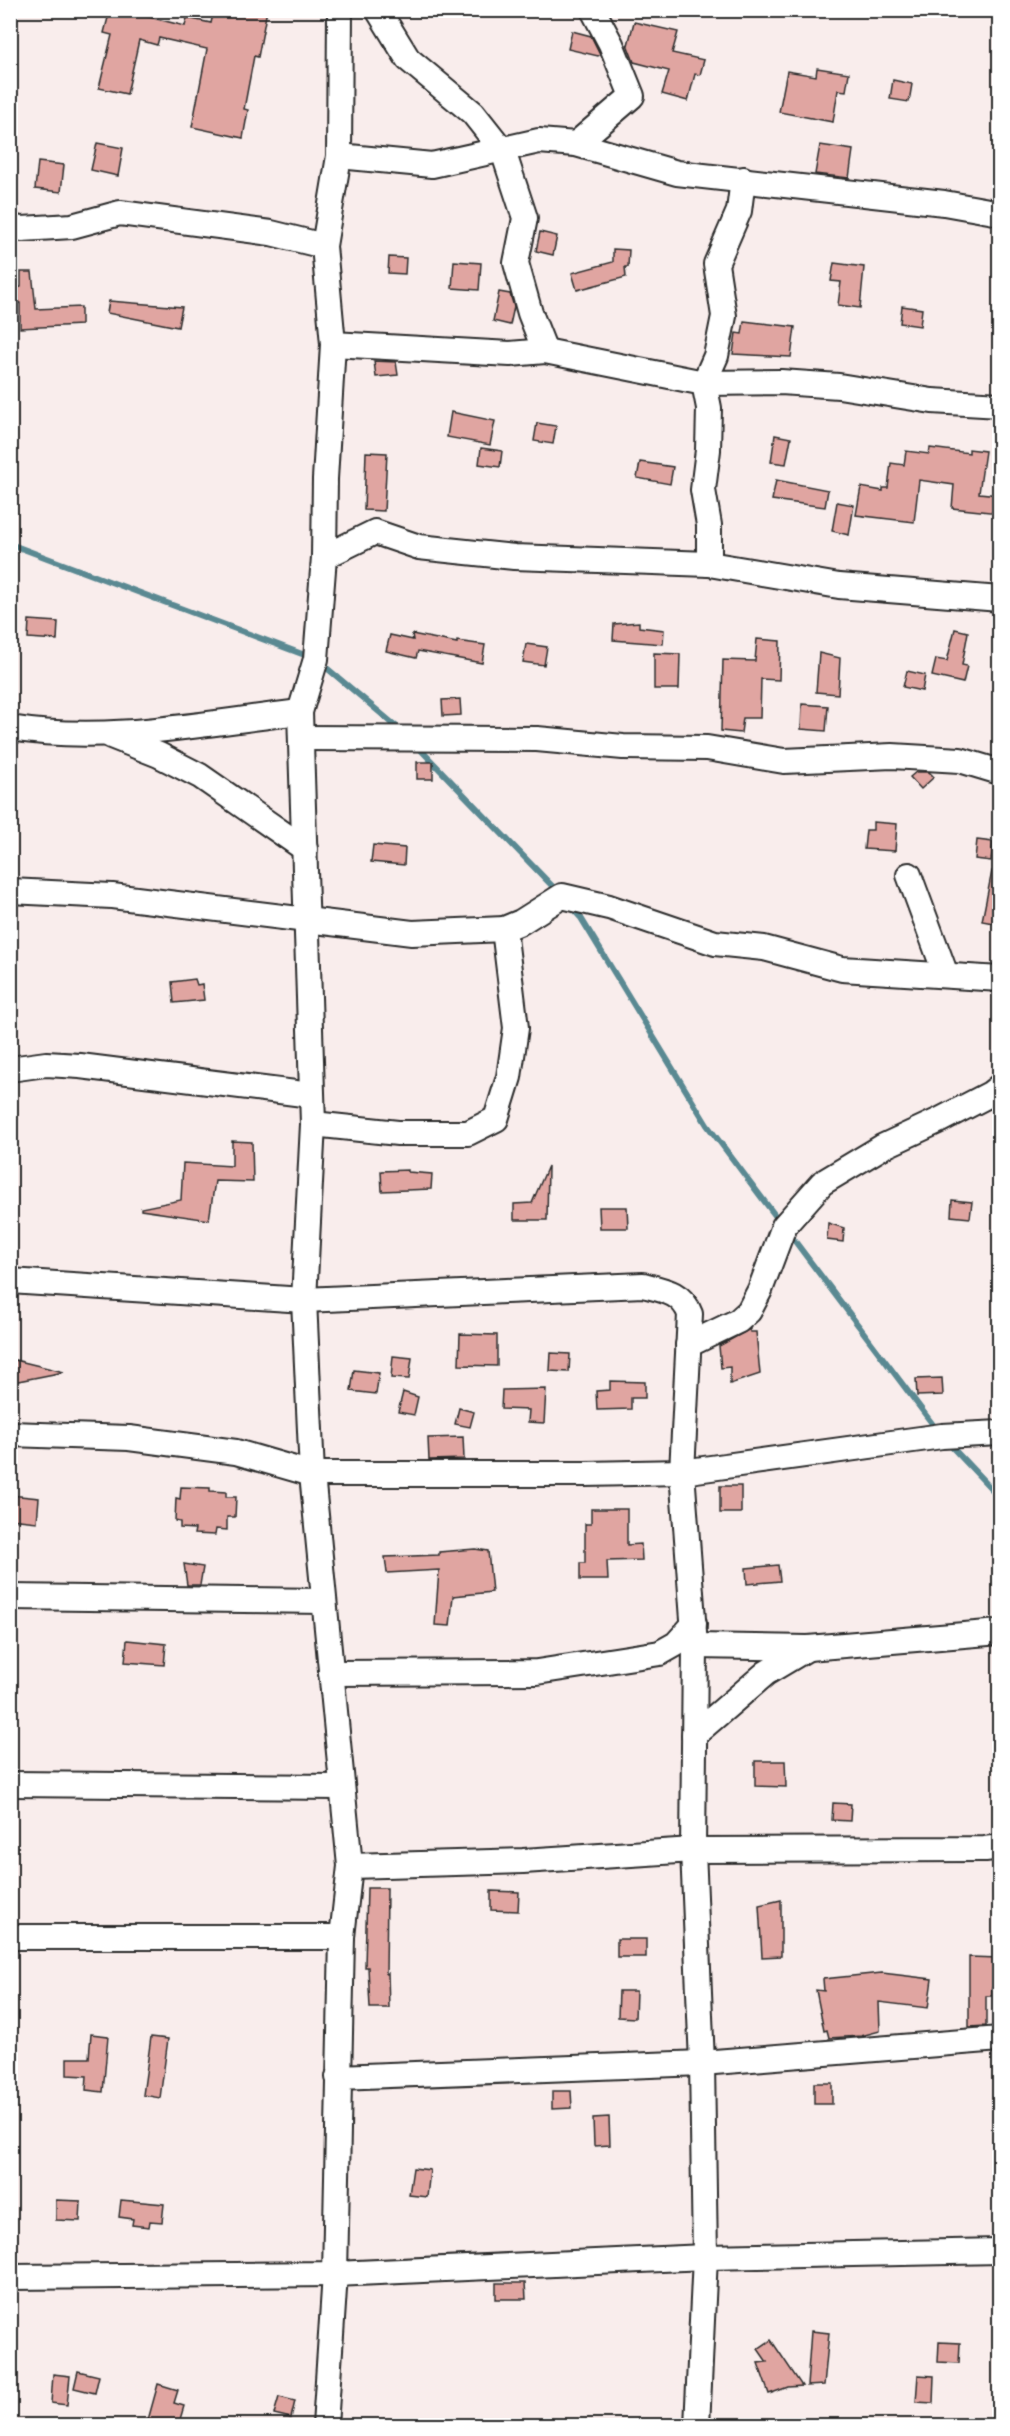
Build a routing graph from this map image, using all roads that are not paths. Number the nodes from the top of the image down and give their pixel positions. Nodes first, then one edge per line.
1 (378, 10) edge
2 (593, 10) edge
3 (339, 11) edge
4 (576, 144) junction
5 (503, 151) junction
6 (339, 156) junction
7 (743, 179) junction
8 (999, 213) edge
9 (10, 227) edge
10 (324, 246) junction
11 (333, 344) junction
12 (545, 351) junction
13 (704, 382) junction
14 (999, 405) edge
15 (324, 557) junction
16 (709, 564) junction
17 (999, 599) edge
18 (300, 712) junction
19 (10, 728) edge
20 (106, 734) junction
21 (301, 738) junction
22 (999, 772) edge
23 (305, 849) junction
24 (909, 875) dead end
25 (10, 891) edge
26 (306, 920) junction
27 (504, 929) junction
28 (946, 975) junction
29 (999, 979) edge
30 (10, 1069) edge
31 (999, 1086) edge
32 (311, 1095) junction
33 (313, 1124) junction
34 (10, 1281) edge
35 (304, 1300) junction
36 (688, 1345) junction
37 (999, 1433) edge
38 (10, 1434) edge
39 (682, 1472) junction
40 (312, 1474) junction
41 (10, 1597) edge
42 (324, 1601) junction
43 (999, 1632) edge
44 (694, 1635) junction
45 (808, 1648) junction
46 (331, 1673) junction
47 (694, 1735) junction
48 (10, 1784) edge
49 (341, 1787) junction
50 (999, 1847) edge
51 (693, 1850) junction
52 (350, 1866) junction
53 (342, 1936) junction
54 (10, 1937) edge
55 (999, 2038) edge
56 (702, 2063) junction
57 (338, 2077) junction
58 (999, 2251) edge
59 (705, 2257) junction
60 (335, 2274) junction
61 (10, 2277) edge
62 (325, 2426) edge
63 (697, 2426) edge

1 - 5 street
2 - 4 street
3 - 6 street
4 - 5 street
4 - 7 street
5 - 6 street
5 - 12 street
6 - 10 street
7 - 8 street
7 - 13 street
9 - 10 street
10 - 11 street
11 - 12 street
11 - 15 street
12 - 13 street
13 - 14 street
13 - 16 street
15 - 16 street
15 - 18 street
16 - 17 street
18 - 20 street
18 - 21 street
19 - 20 street
20 - 23 street
21 - 22 street
21 - 23 street
23 - 26 street
24 - 28 street
25 - 26 street
26 - 27 street
26 - 32 street
27 - 28 street
27 - 33 street
28 - 29 street
30 - 32 street
31 - 36 street
32 - 33 street
33 - 35 street
34 - 35 street
35 - 36 street
35 - 40 street
36 - 39 street
37 - 39 street
38 - 40 street
39 - 40 street
39 - 44 street
40 - 42 street
41 - 42 street
42 - 46 street
43 - 45 street
44 - 45 street
44 - 46 street
44 - 47 street
45 - 47 street
46 - 49 street
47 - 51 street
48 - 49 street
49 - 52 street
50 - 51 street
51 - 52 street
51 - 56 street
52 - 53 street
53 - 54 street
53 - 57 street
55 - 56 street
56 - 57 street
56 - 59 street
57 - 60 street
58 - 59 street
59 - 60 street
59 - 63 street
60 - 61 street
60 - 62 street

